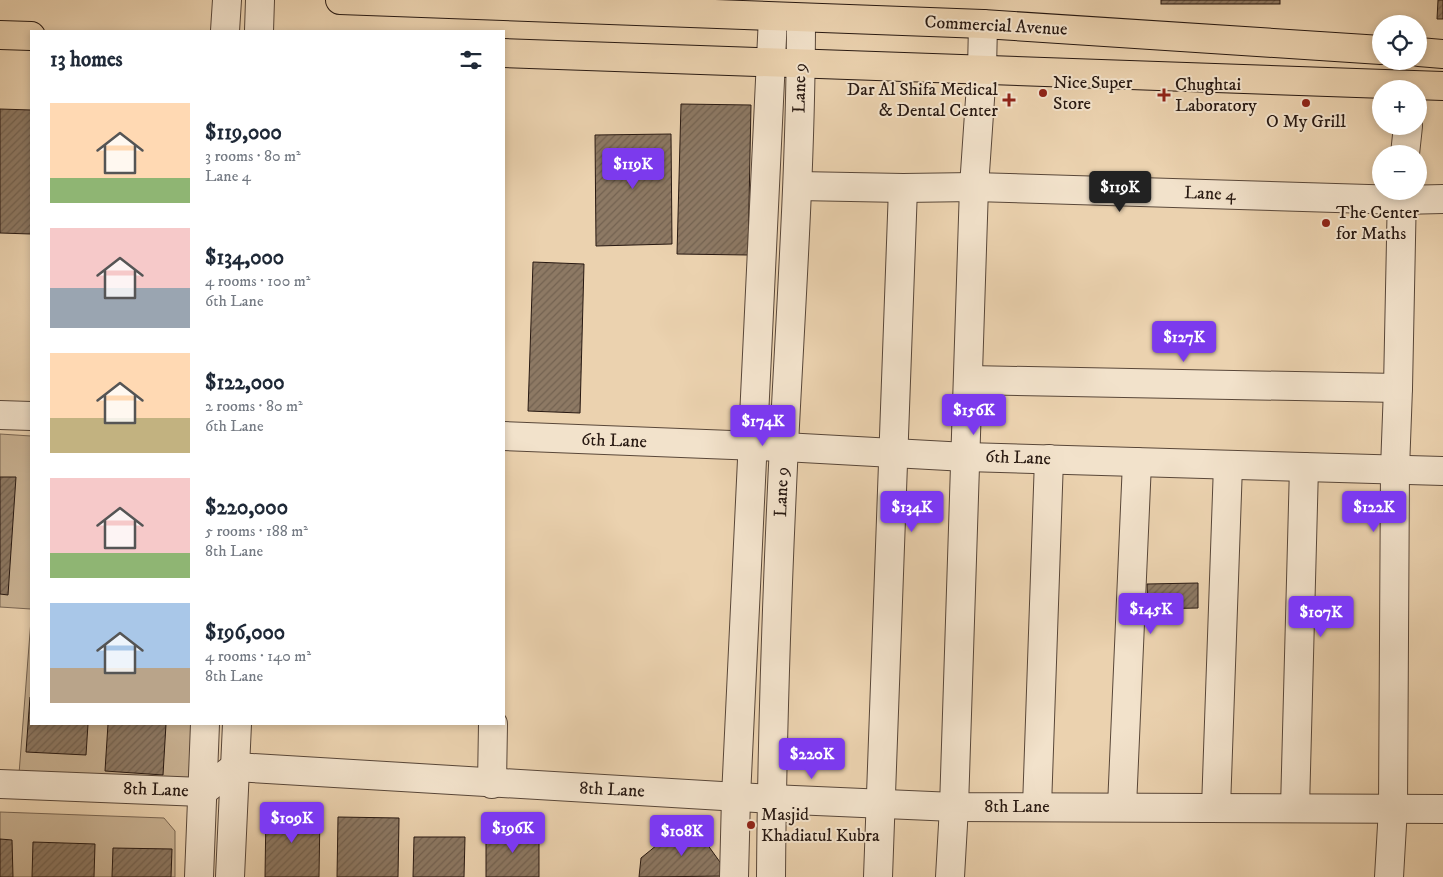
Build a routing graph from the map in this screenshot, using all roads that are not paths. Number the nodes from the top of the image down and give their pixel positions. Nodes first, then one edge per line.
1 (227, 0) edge
2 (260, 0) edge
3 (340, 0) edge
4 (773, 17) junction
5 (801, 18) junction
6 (983, 24) junction
7 (225, 30) edge
8 (259, 30) edge
9 (0, 35) edge
10 (30, 36) edge
11 (1372, 49) edge
12 (505, 52) edge
13 (1427, 53) edge
14 (1443, 54) edge
15 (770, 62) junction
16 (801, 63) junction
17 (982, 70) junction
18 (1372, 85) edge
19 (1443, 86) edge
20 (1427, 87) edge
21 (798, 186) junction
22 (974, 187) junction
23 (903, 188) junction
24 (1372, 195) edge
25 (1427, 198) edge
26 (1443, 199) edge
27 (1402, 200) edge
28 (969, 380) junction
29 (1398, 388) junction
30 (0, 415) edge
31 (30, 416) edge
32 (505, 436) edge
33 (752, 446) junction
34 (784, 447) junction
35 (894, 453) junction
36 (966, 457) junction
37 (1049, 459) junction
38 (1137, 462) junction
39 (1228, 465) junction
40 (1304, 466) junction
41 (1395, 469) junction
42 (1443, 471) edge
43 (205, 725) edge
44 (237, 725) edge
45 (493, 725) edge
46 (235, 767) junction
47 (0, 784) edge
48 (492, 784) junction
49 (202, 792) junction
50 (736, 797) junction
51 (772, 799) junction
52 (881, 804) junction
53 (954, 807) junction
54 (1037, 807) junction
55 (1122, 807) junction
56 (1216, 808) junction
57 (1295, 808) junction
58 (1393, 808) junction
59 (1443, 809) edge
60 (199, 877) edge
61 (230, 877) edge
62 (734, 877) edge
63 (770, 877) edge
64 (878, 877) edge
65 (950, 877) edge
66 (1389, 877) edge

1 - 7 street
2 - 8 street
3 - 4 main road, Commercial Avenue
4 - 5 main road, Commercial Avenue
4 - 15 street
5 - 6 main road, Commercial Avenue
5 - 16 street, Lane 9
6 - 11 main road, Commercial Avenue
6 - 17 street
9 - 10 main road
12 - 15 main road
13 - 14 main road
15 - 16 main road
15 - 33 street
16 - 17 main road
16 - 21 street, Lane 9
17 - 18 main road
17 - 22 street
19 - 20 main road
21 - 23 street, Lane 4
21 - 34 street, Lane 9
22 - 23 street, Lane 4
22 - 24 street, Lane 4
22 - 28 street
23 - 35 street
25 - 26 street, Lane 4
27 - 29 street
28 - 29 street
28 - 36 street
29 - 41 street
30 - 31 street
32 - 33 street, 6th Lane
33 - 34 street, 6th Lane
33 - 50 street
34 - 35 street, 6th Lane
34 - 51 street, Lane 9
35 - 36 street, 6th Lane
35 - 52 street
36 - 37 street, 6th Lane
36 - 53 street
37 - 38 street, 6th Lane
37 - 54 street
38 - 39 street, 6th Lane
38 - 55 street
39 - 40 street, 6th Lane
39 - 56 street
40 - 41 street, 6th Lane
40 - 57 street
41 - 42 street, 6th Lane
41 - 58 street
43 - 49 street
44 - 46 street
45 - 48 street
46 - 48 street, 8th Lane
46 - 49 street, 8th Lane
46 - 61 street
47 - 49 street, 8th Lane
48 - 50 street, 8th Lane
49 - 60 street
50 - 51 street, 8th Lane
50 - 62 street
51 - 52 street, 8th Lane
51 - 63 street, Lane 9
52 - 53 street, 8th Lane
52 - 64 street
53 - 54 street, 8th Lane
53 - 65 street
54 - 55 street, 8th Lane
55 - 56 street, 8th Lane
56 - 57 street, 8th Lane
57 - 58 street, 8th Lane
58 - 59 street, 8th Lane
58 - 66 street

